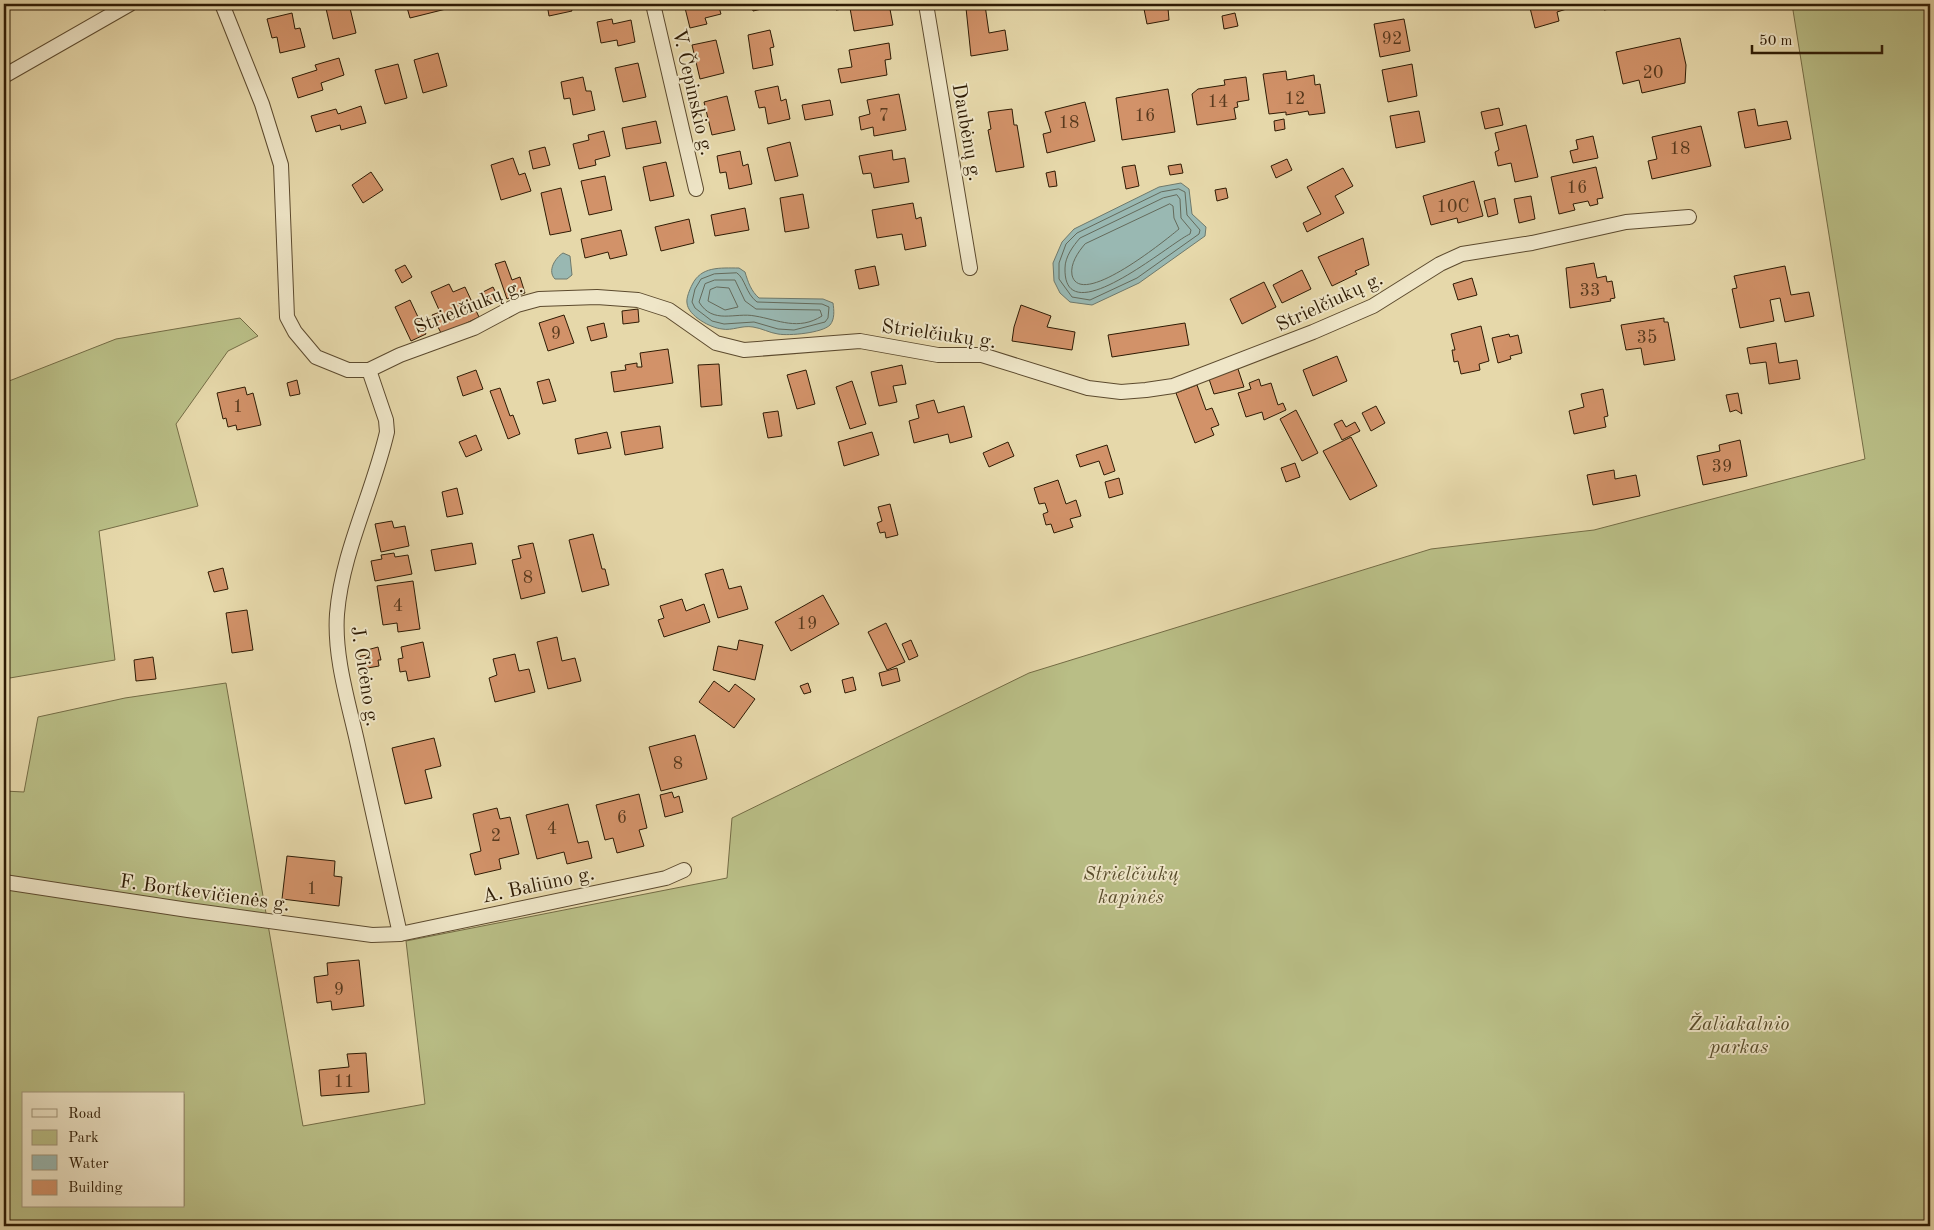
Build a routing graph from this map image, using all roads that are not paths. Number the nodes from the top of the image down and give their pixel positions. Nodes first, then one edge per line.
1 (130, 4) edge
2 (222, 4) edge
3 (653, 4) edge
4 (926, 4) edge
5 (4, 76) edge
6 (696, 189) dead end
7 (1689, 217) dead end
8 (970, 268) dead end
9 (369, 370) junction
10 (684, 870) dead end
11 (4, 882) edge
12 (400, 934) junction

1 - 5 street
2 - 9 street, Strielčiukų g.
3 - 6 street, V. Čepinskio g.
4 - 8 street, Daubėnų g.
7 - 9 street, Strielčiukų g.
9 - 12 street, J. Cicėno g.
10 - 12 street, A. Baliūno g.
11 - 12 street, F. Bortkevičienės g.

